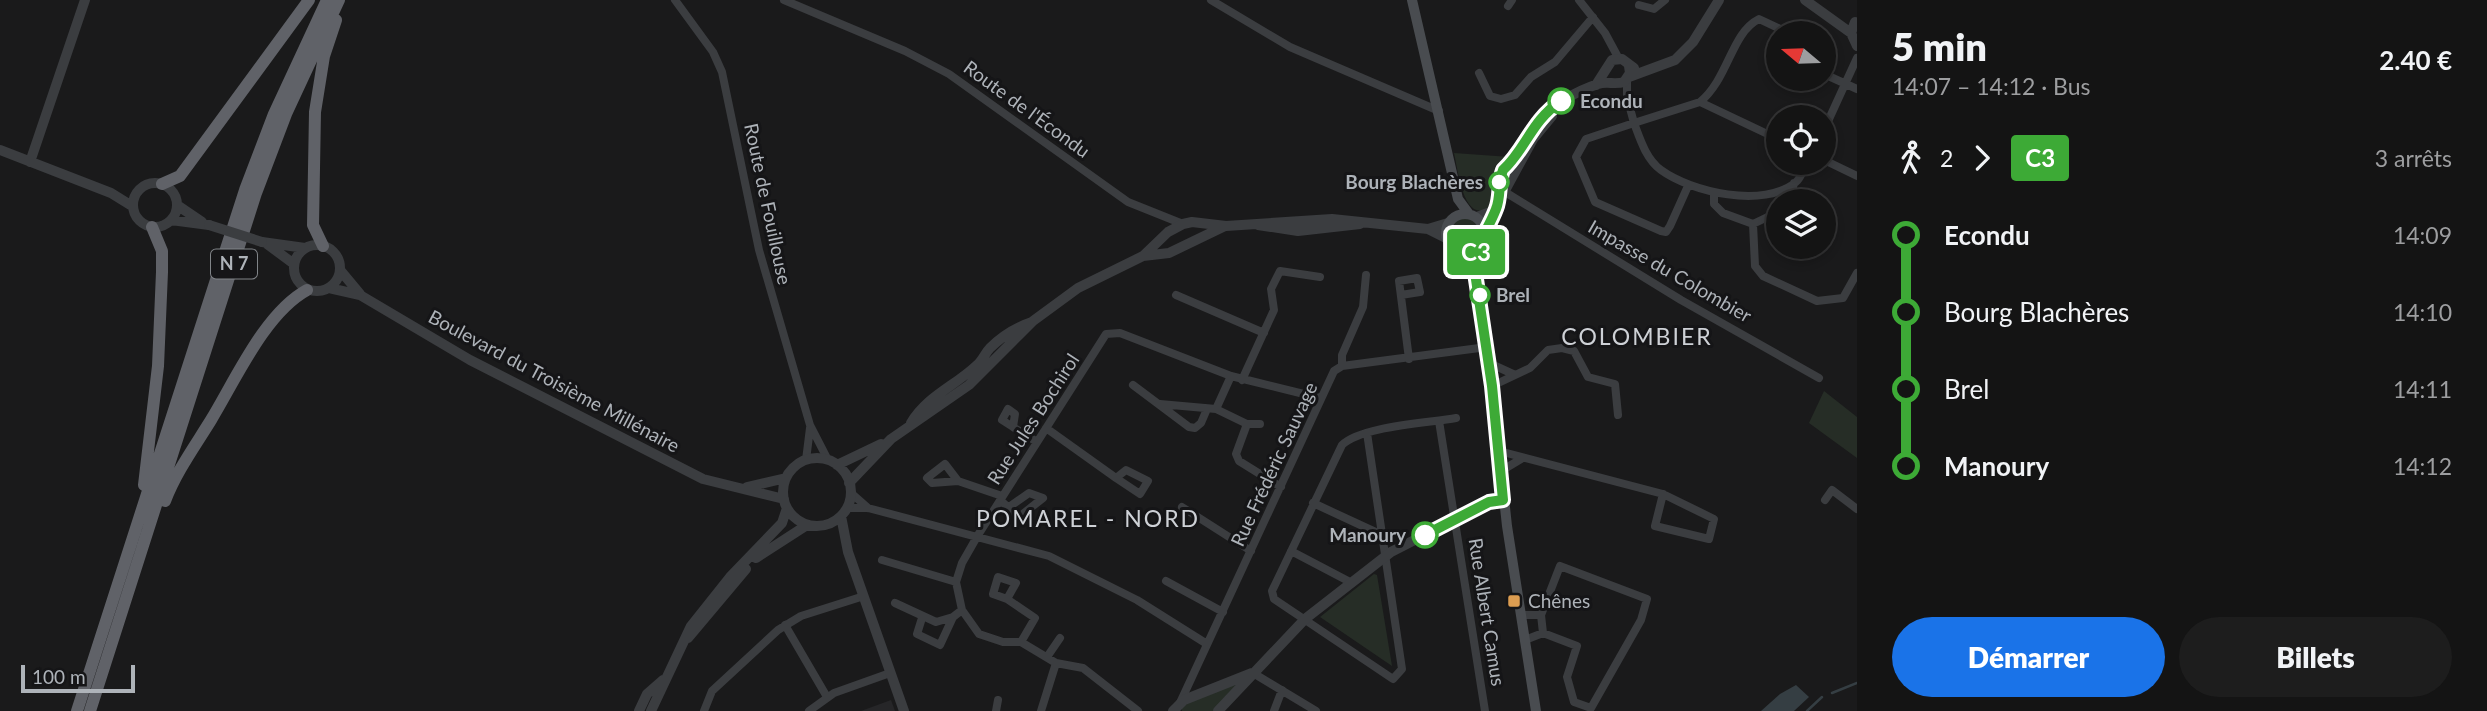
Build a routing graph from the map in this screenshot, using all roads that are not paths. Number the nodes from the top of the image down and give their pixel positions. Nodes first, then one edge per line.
1 (85, 0) edge
2 (309, 0) edge
3 (327, 0) edge
4 (341, 0) edge
5 (675, 0) edge
6 (784, 0) edge
7 (1211, 0) edge
8 (1412, 0) edge
9 (1579, 0) edge
10 (1665, 0) edge
11 (1719, 0) edge
12 (1805, 0) edge
13 (1639, 5) dead end
14 (1593, 17) junction
15 (1766, 22) edge
16 (1852, 26) edge
17 (1610, 47) junction
18 (1857, 51) edge
19 (1619, 59) junction
20 (1607, 66) junction
21 (1629, 66) junction
22 (1641, 71) junction
23 (1479, 73) dead end
24 (1628, 78) junction
25 (1836, 80) edge
26 (1613, 83) junction
27 (1845, 84) junction
28 (1596, 85) junction
29 (1857, 89) edge
30 (1627, 97) junction
31 (1700, 102) junction
32 (1835, 105) edge
33 (1439, 111) junction
34 (1634, 123) junction
35 (1766, 133) edge
36 (0, 150) edge
37 (30, 162) junction
38 (1836, 166) edge
39 (1799, 175) edge
40 (1857, 176) edge
41 (1794, 183) junction
42 (162, 184) junction
43 (1688, 186) junction
44 (1793, 189) edge
45 (137, 191) junction
46 (1505, 191) junction
47 (1714, 192) junction
48 (111, 193) junction
49 (1458, 199) junction
50 (177, 205) junction
51 (132, 206) junction
52 (1496, 209) junction
53 (1473, 216) junction
54 (1169, 217) junction
55 (1766, 218) edge
56 (171, 220) junction
57 (1450, 220) junction
58 (207, 224) junction
59 (1183, 224) junction
60 (1753, 224) junction
61 (152, 227) junction
62 (1208, 228) junction
63 (1428, 229) junction
64 (1484, 229) junction
65 (1168, 232) junction
66 (1446, 238) junction
67 (264, 243) junction
68 (323, 246) junction
69 (305, 248) junction
70 (1476, 249) junction
71 (1157, 250) junction
72 (1463, 252) junction
73 (294, 264) junction
74 (1474, 266) junction
75 (340, 270) junction
76 (1857, 273) edge
77 (1366, 275) dead end
78 (1320, 277) dead end
79 (1419, 286) junction
80 (329, 288) junction
81 (307, 290) junction
82 (1428, 290) dead end
83 (360, 295) junction
84 (1176, 295) dead end
85 (1401, 295) junction
86 (1264, 333) junction
87 (1487, 347) junction
88 (1409, 359) junction
89 (1342, 366) junction
90 (1491, 374) junction
91 (1513, 374) junction
92 (1231, 376) junction
93 (1819, 377) dead end
94 (1242, 380) junction
95 (1133, 385) dead end
96 (1320, 398) junction
97 (1160, 404) junction
98 (1212, 409) junction
99 (1618, 415) dead end
100 (1456, 418) dead end
101 (1439, 421) junction
102 (1247, 424) junction
103 (1260, 424) dead end
104 (810, 425) junction
105 (1013, 427) dead end
106 (1046, 428) junction
107 (1367, 433) junction
108 (891, 439) junction
109 (1037, 442) junction
110 (1499, 451) junction
111 (1521, 459) junction
112 (806, 460) junction
113 (833, 463) junction
114 (1501, 471) junction
115 (786, 478) junction
116 (1115, 478) dead end
117 (958, 481) dead end
118 (1281, 487) junction
119 (736, 488) junction
120 (850, 488) junction
121 (1663, 494) junction
122 (1001, 498) junction
123 (1503, 500) junction
124 (1825, 500) dead end
125 (1313, 503) junction
126 (785, 504) junction
127 (1182, 507) dead end
128 (868, 508) junction
129 (1009, 508) dead end
130 (1857, 509) edge
131 (844, 512) junction
132 (141, 514) junction
133 (1457, 518) junction
134 (807, 525) junction
135 (823, 526) junction
136 (147, 534) junction
137 (1382, 535) junction
138 (978, 536) junction
139 (1251, 551) junction
140 (1291, 551) junction
141 (848, 552) junction
142 (1385, 557) junction
143 (882, 560) dead end
144 (1166, 581) dead end
145 (956, 582) junction
146 (1352, 583) junction
147 (863, 596) junction
148 (1007, 598) dead end
149 (895, 603) dead end
150 (962, 610) junction
151 (1223, 612) junction
152 (1521, 615) junction
153 (1541, 615) junction
154 (953, 617) junction
155 (922, 618) junction
156 (1305, 619) junction
157 (785, 625) junction
158 (1542, 633) junction
159 (1060, 638) dead end
160 (1525, 640) junction
161 (686, 641) junction
162 (1021, 642) junction
163 (1207, 643) junction
164 (1047, 657) junction
165 (1056, 663) junction
166 (890, 673) junction
167 (1253, 673) junction
168 (669, 675) junction
169 (1282, 690) junction
170 (827, 696) junction
171 (998, 700) dead end
172 (1177, 708) edge
173 (1135, 710) edge
174 (78, 711) edge
175 (90, 711) edge
176 (639, 711) edge
177 (651, 711) edge
178 (704, 711) edge
179 (810, 711) edge
180 (904, 711) edge
181 (996, 711) edge
182 (1041, 711) edge
183 (1218, 711) edge
184 (1274, 711) edge
185 (1316, 711) edge
186 (1485, 711) edge
187 (1536, 711) edge

1 - 37 street
2 - 42 highway
3 - 132 highway, N 7
4 - 68 highway
4 - 136 highway, N 7
5 - 104 street, Route de Fouillouse
6 - 54 street, Route de l'Écondu
7 - 33 street
8 - 33 main road
9 - 14 street
10 - 13 street
11 - 22 street
12 - 16 street
14 - 17 street
14 - 23 street
15 - 31 street
16 - 18 street
17 - 19 street
17 - 20 street
18 - 27 street
19 - 20 street
19 - 21 street
20 - 26 street
20 - 28 street
21 - 22 street
21 - 24 street
22 - 24 street
24 - 26 street
24 - 30 street
25 - 27 street
26 - 28 street
26 - 30 street
27 - 29 street
27 - 32 street
28 - 46 street
30 - 34 street
31 - 34 street
31 - 35 street
33 - 49 main road
34 - 43 street
34 - 43 street
36 - 37 street
37 - 48 street
38 - 40 street
39 - 41 street
41 - 44 street
41 - 47 street
42 - 45 street
42 - 50 street
43 - 47 street
45 - 48 street
45 - 51 street
46 - 52 street
46 - 93 street, Impasse du Colombier
47 - 60 street
48 - 51 street
49 - 53 main road
49 - 57 main road
50 - 56 street
50 - 58 street
51 - 61 street
52 - 53 street
52 - 64 street
53 - 57 main road
53 - 64 main road
54 - 59 street, Route de l'Écondu
54 - 65 street
55 - 60 street
56 - 58 street
56 - 61 street
57 - 63 street
57 - 66 main road
58 - 67 street, bridge
59 - 62 street
59 - 65 street
60 - 76 street
61 - 132 highway
62 - 63 street
62 - 71 street
63 - 66 street
64 - 70 main road
65 - 71 street
66 - 72 main road
67 - 69 street
67 - 73 street
68 - 69 street
68 - 75 street
69 - 73 street
70 - 72 main road
70 - 74 main road
71 - 108 street
72 - 74 main road
73 - 81 street
74 - 87 main road
75 - 80 street
75 - 83 street, Boulevard du Troisième Millénaire
77 - 89 street, Rue Frédéric Sauvage
78 - 86 street
79 - 82 street
79 - 85 street
79 - 85 street
80 - 81 street
80 - 83 street, Boulevard du Troisième Millénaire
81 - 136 highway
83 - 119 street, Boulevard du Troisième Millénaire
84 - 86 street
85 - 88 street
86 - 94 street
87 - 88 street
87 - 90 main road
88 - 89 street
89 - 96 street, Rue Frédéric Sauvage
90 - 91 street
90 - 91 street
90 - 110 main road
91 - 99 street
92 - 94 street, Rue Jules Bochirol
92 - 98 street
92 - 106 street, Rue Jules Bochirol
94 - 96 street, Rue Jules Bochirol
95 - 97 street
96 - 118 street, Rue Frédéric Sauvage
97 - 98 street
97 - 98 street
98 - 102 street
100 - 101 street
101 - 107 street
101 - 133 street, Rue Albert Camus
102 - 103 street
102 - 118 street
104 - 112 street, Route de Fouillouse
104 - 113 street, Route de Fouillouse
105 - 109 street
106 - 109 street, Rue Jules Bochirol
106 - 116 street
107 - 125 street
107 - 137 street
108 - 113 street
108 - 120 street
109 - 122 street, Rue Jules Bochirol
110 - 111 street
110 - 114 main road
111 - 114 street
111 - 121 street
112 - 113 street
112 - 115 street
113 - 120 street
114 - 123 main road
115 - 119 street, Boulevard du Troisième Millénaire
115 - 126 street
117 - 122 street
118 - 139 street, Rue Frédéric Sauvage
119 - 126 street, Boulevard du Troisième Millénaire
120 - 128 street
120 - 131 street
121 - 121 street
122 - 129 street
122 - 138 street, Rue Jules Bochirol
123 - 133 street
123 - 152 main road
124 - 130 street
125 - 137 street
125 - 140 street
126 - 134 street
126 - 161 street
127 - 139 street
128 - 131 street
128 - 138 street
131 - 135 street
131 - 141 street
132 - 174 highway, N 7
133 - 142 street
133 - 186 street, Rue Albert Camus
134 - 135 street
134 - 161 street
135 - 141 street
136 - 175 highway, N 7
137 - 142 street
138 - 145 street, Rue Jules Bochirol
138 - 163 street
139 - 151 street, Rue Frédéric Sauvage
140 - 146 street
140 - 156 street
141 - 147 street
142 - 146 street
142 - 156 street
143 - 145 street
144 - 151 street
145 - 150 street
146 - 156 street
147 - 157 street
147 - 166 street
148 - 162 street
149 - 155 street
150 - 154 street
150 - 162 street
151 - 163 street, Rue Frédéric Sauvage
152 - 153 street
152 - 160 main road
153 - 158 street
153 - 158 street
154 - 155 street
154 - 155 street
156 - 167 street
157 - 170 street
157 - 178 street
158 - 160 street
159 - 164 street
160 - 187 main road
161 - 168 street
162 - 164 street
163 - 172 street, Rue Frédéric Sauvage
164 - 165 street
165 - 173 street
165 - 182 street
166 - 170 street
166 - 180 street
167 - 169 street
167 - 172 street
167 - 183 street
168 - 176 street
168 - 177 street
169 - 184 street
169 - 185 street
170 - 179 street
171 - 181 street

